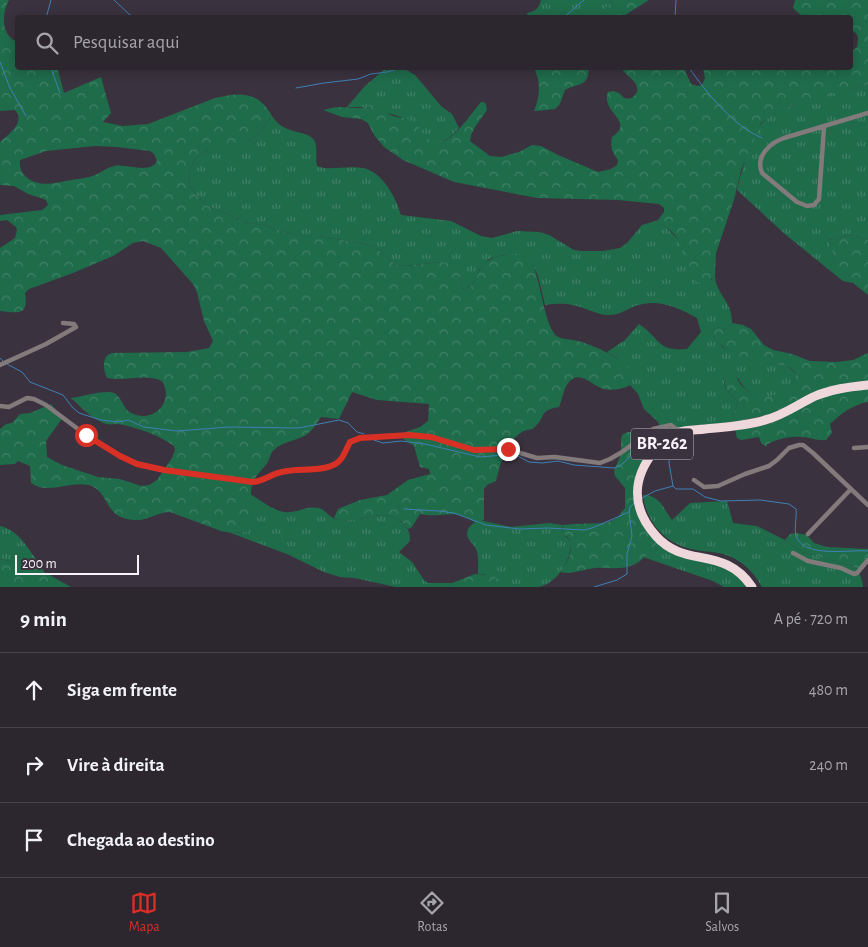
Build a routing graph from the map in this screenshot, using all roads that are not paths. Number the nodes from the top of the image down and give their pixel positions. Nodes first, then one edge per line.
1 (868, 113) edge
2 (824, 126) junction
3 (63, 323) dead end
4 (0, 365) edge
5 (868, 385) edge
6 (0, 406) edge
7 (679, 432) junction
8 (868, 447) edge
9 (854, 448) dead end
10 (694, 480) dead end
11 (851, 489) junction
12 (868, 505) edge
13 (808, 534) dead end
14 (793, 553) dead end
15 (868, 560) edge
16 (752, 587) edge

1 - 2 street
2 - 2 street
3 - 4 street
5 - 7 highway, BR-262
6 - 7 street
7 - 16 highway, BR-262
8 - 9 street
10 - 11 street
11 - 12 street
11 - 13 street
14 - 15 street

